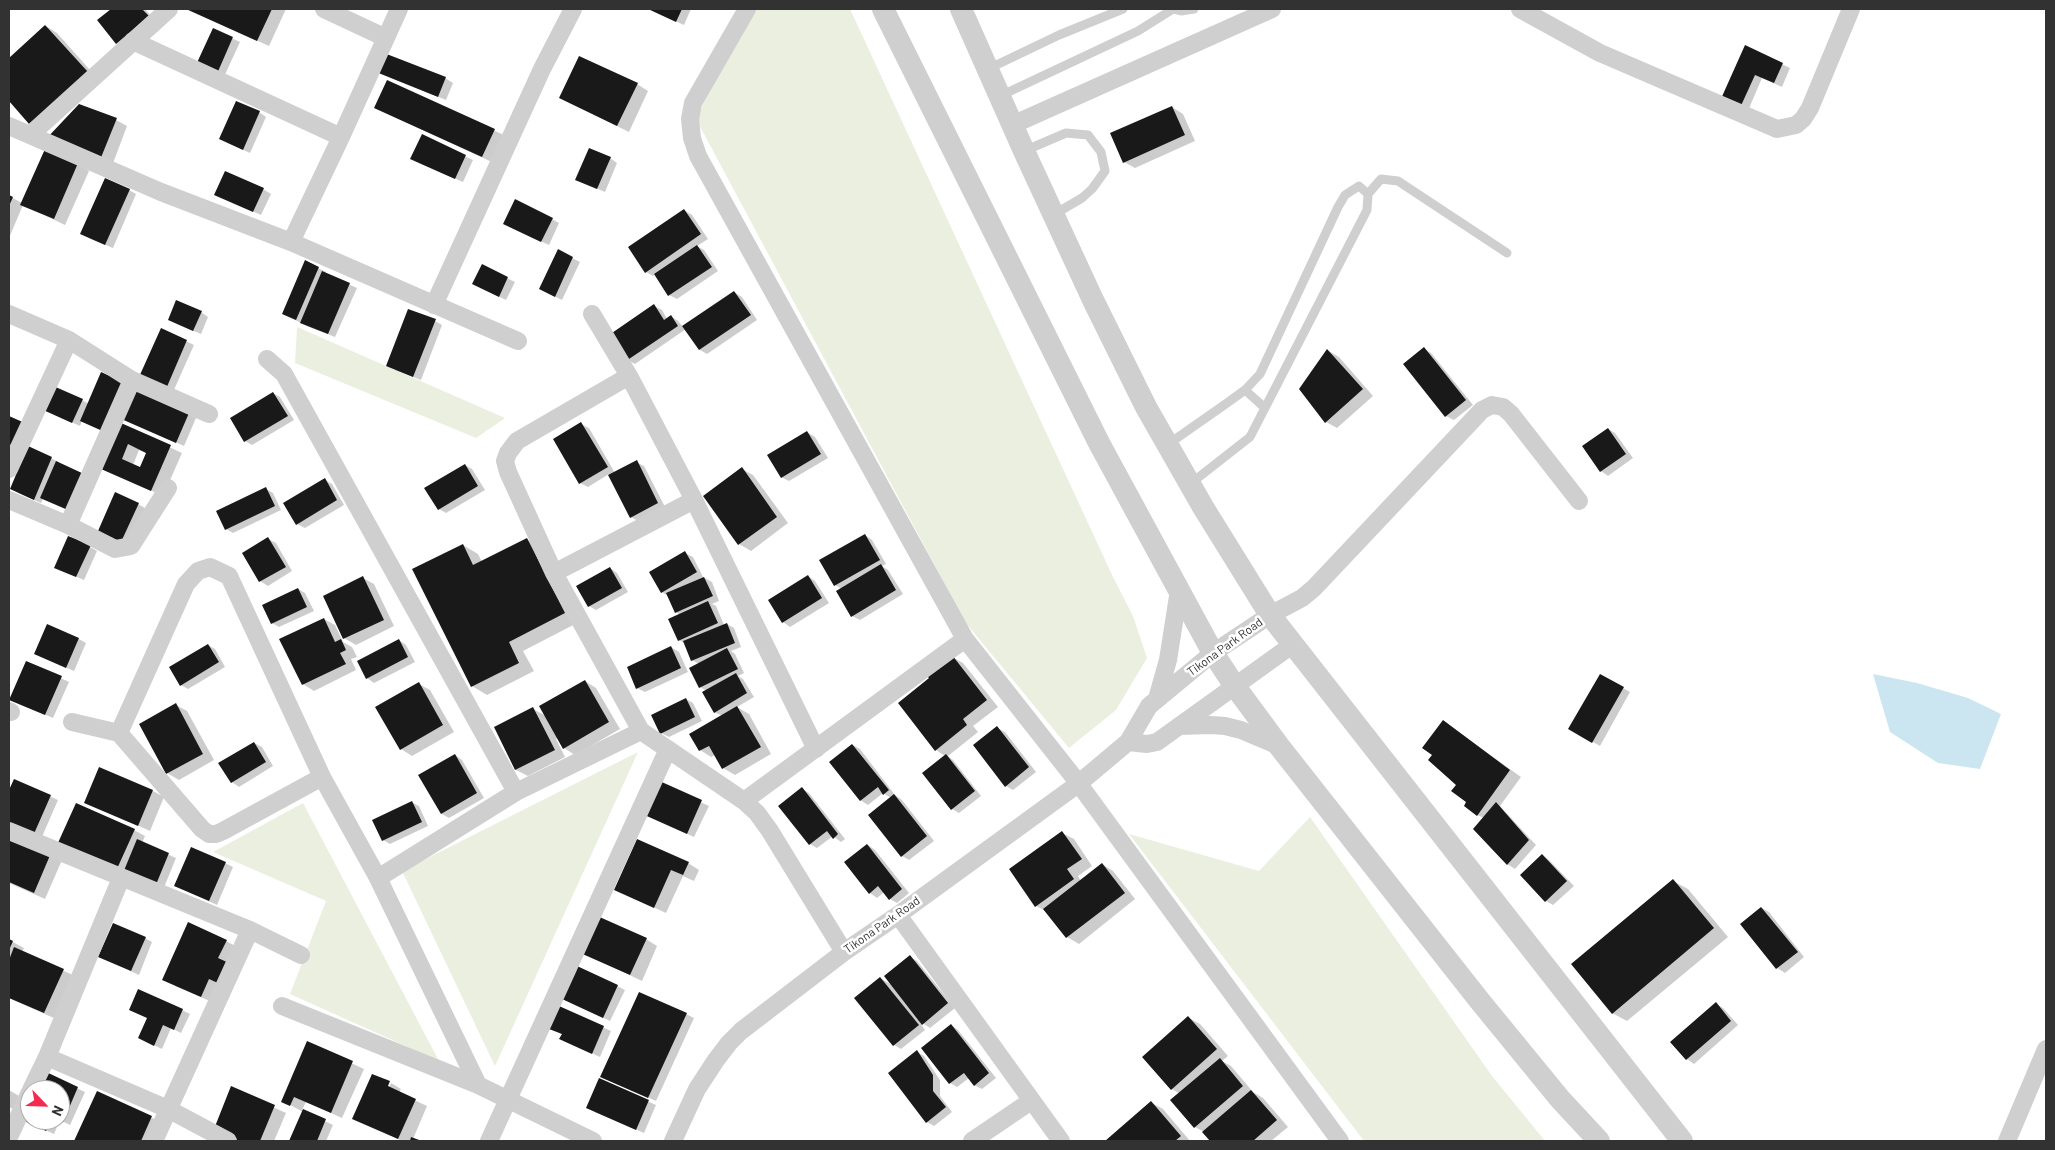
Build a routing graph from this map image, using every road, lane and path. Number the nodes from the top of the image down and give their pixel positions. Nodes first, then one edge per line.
1 (169, 9) edge
2 (324, 9) edge
3 (399, 9) edge
4 (573, 9) edge
5 (747, 9) edge
6 (883, 9) edge
7 (961, 9) edge
8 (1123, 9) edge
9 (1173, 9) edge
10 (1194, 9) edge
11 (1272, 9) edge
12 (1520, 9) edge
13 (1851, 9) edge
14 (386, 38) junction
15 (133, 41) junction
16 (988, 70) junction
17 (1000, 96) junction
18 (9, 126) edge
19 (1012, 126) junction
20 (30, 135) junction
21 (341, 137) junction
22 (1024, 151) junction
23 (1368, 194) junction
24 (1053, 214) junction
25 (291, 242) junction
26 (1507, 254) dead end
27 (434, 305) junction
28 (9, 314) edge
29 (592, 314) dead end
30 (69, 340) junction
31 (518, 341) dead end
32 (267, 359) dead end
33 (629, 376) junction
34 (132, 380) junction
35 (1245, 390) junction
36 (1265, 408) junction
37 (209, 414) dead end
38 (1167, 445) junction
39 (9, 469) edge
40 (1190, 484) junction
41 (168, 488) dead end
42 (9, 500) edge
43 (694, 500) junction
44 (1579, 501) dead end
45 (68, 525) junction
46 (554, 573) junction
47 (1179, 590) junction
48 (1270, 615) junction
49 (965, 639) junction
50 (1292, 645) junction
51 (1213, 653) junction
52 (1234, 685) junction
53 (1157, 700) junction
54 (72, 722) dead end
55 (1179, 726) junction
56 (641, 731) junction
57 (119, 733) junction
58 (1128, 742) junction
59 (1279, 746) junction
60 (668, 749) junction
61 (816, 749) junction
62 (322, 777) junction
63 (1078, 784) junction
64 (516, 792) junction
65 (744, 800) junction
66 (9, 831) edge
67 (121, 878) junction
68 (378, 878) junction
69 (898, 915) junction
70 (250, 930) junction
71 (844, 952) junction
72 (300, 955) dead end
73 (282, 1006) dead end
74 (2046, 1049) edge
75 (47, 1057) junction
76 (36, 1080) edge
77 (478, 1085) junction
78 (509, 1100) junction
79 (1031, 1101) junction
80 (168, 1109) junction
81 (20, 1113) edge
82 (9, 1137) edge
83 (154, 1141) edge
84 (228, 1141) edge
85 (489, 1141) edge
86 (593, 1141) edge
87 (673, 1141) edge
88 (972, 1141) edge
89 (1061, 1141) edge
90 (1340, 1141) edge
91 (1599, 1141) edge
92 (1682, 1141) edge
93 (2007, 1141) edge

1 - 15 street
2 - 14 street
3 - 14 street
4 - 27 street
5 - 49 street
6 - 47 street
7 - 16 street
8 - 16 lane
9 - 10 lane
9 - 17 lane
11 - 19 street
12 - 13 street
14 - 21 street
15 - 20 street
15 - 21 street
16 - 17 street
17 - 19 street
18 - 20 street
19 - 22 street
20 - 25 street
21 - 25 street
22 - 24 street
22 - 24 lane
23 - 26 lane
23 - 35 lane
23 - 36 lane
24 - 38 street
25 - 27 street
27 - 31 street
28 - 30 street
29 - 33 street
30 - 34 street
30 - 39 street
32 - 64 street
33 - 43 street
33 - 46 street
34 - 37 street
34 - 45 street
35 - 36 lane
35 - 38 lane
36 - 40 lane
38 - 40 street
40 - 48 street
41 - 45 street
42 - 45 street
43 - 46 street
43 - 61 street
44 - 48 street, Tikona Park Road
46 - 56 street
47 - 51 street
47 - 53 street, Tikona Park Road
48 - 50 street
48 - 51 street, Tikona Park Road
49 - 61 street
49 - 63 street
50 - 52 street
50 - 92 street
51 - 52 street
51 - 53 street, Tikona Park Road
52 - 55 street
52 - 59 street
53 - 58 street, Tikona Park Road
54 - 57 street
55 - 58 street
55 - 59 street
56 - 60 street
56 - 64 street
57 - 62 street
57 - 62 street
58 - 63 street, Tikona Park Road
59 - 91 street
60 - 65 street
60 - 78 street
61 - 65 street
62 - 68 street
63 - 69 street, Tikona Park Road
63 - 90 street
64 - 68 street
65 - 71 street
66 - 67 street
67 - 70 street
67 - 75 street
68 - 77 street
69 - 71 street, Tikona Park Road
69 - 79 street
70 - 72 street
70 - 80 street
71 - 87 street, Tikona Park Road
73 - 77 street
74 - 93 street
75 - 76 street
75 - 80 street
77 - 78 street
78 - 85 street
78 - 86 street
79 - 88 street
79 - 89 street
80 - 83 street
80 - 84 street
81 - 82 street

